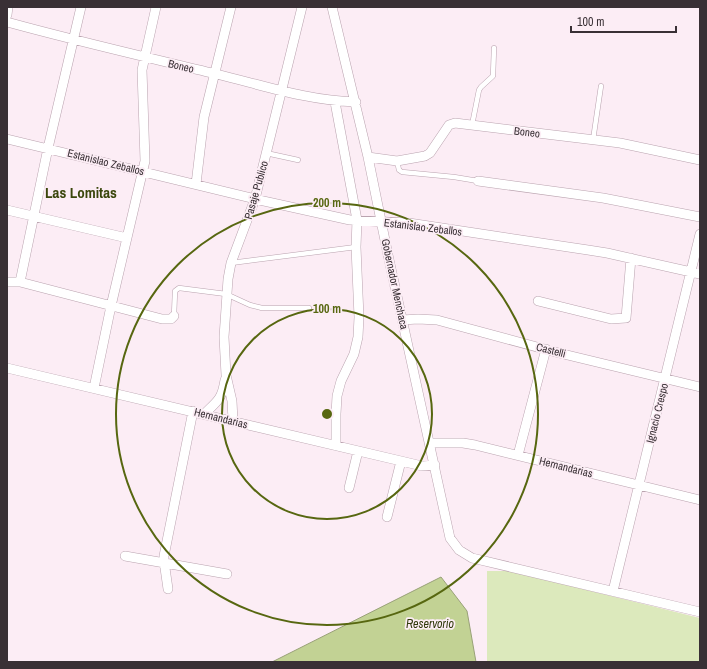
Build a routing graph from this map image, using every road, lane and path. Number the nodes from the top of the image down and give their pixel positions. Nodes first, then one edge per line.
1 (8, 7) edge
2 (81, 7) edge
3 (156, 7) edge
4 (231, 7) edge
5 (302, 7) edge
6 (332, 7) edge
7 (7, 15) edge
8 (7, 22) edge
9 (73, 40) junction
10 (494, 48) dead end
11 (144, 57) junction
12 (214, 74) junction
13 (601, 86) dead end
14 (282, 90) junction
15 (335, 102) junction
16 (356, 102) junction
17 (472, 125) junction
18 (7, 139) edge
19 (593, 140) junction
20 (48, 148) junction
21 (266, 153) junction
22 (368, 156) junction
23 (298, 160) dead end
24 (700, 160) edge
25 (397, 161) junction
26 (143, 171) junction
27 (478, 181) joint
28 (196, 184) junction
29 (255, 199) junction
30 (7, 210) edge
31 (33, 215) junction
32 (700, 217) edge
33 (357, 220) junction
34 (382, 222) junction
35 (700, 234) edge
36 (127, 238) junction
37 (356, 247) junction
38 (631, 258) junction
39 (232, 263) junction
40 (696, 273) edge
41 (7, 282) edge
42 (20, 282) junction
43 (226, 294) junction
44 (538, 301) dead end
45 (111, 306) junction
46 (310, 308) dead end
47 (174, 316) joint
48 (402, 320) junction
49 (546, 349) junction
50 (7, 368) edge
51 (226, 375) junction
52 (665, 378) junction
53 (700, 387) edge
54 (94, 388) junction
55 (192, 411) junction
56 (204, 414) junction
57 (233, 421) junction
58 (430, 443) junction
59 (336, 446) junction
60 (358, 451) junction
61 (518, 455) junction
62 (401, 461) junction
63 (435, 465) junction
64 (639, 485) junction
65 (349, 488) dead end
66 (700, 500) edge
67 (387, 517) dead end
68 (125, 556) dead end
69 (164, 563) junction
70 (227, 574) dead end
71 (168, 589) dead end
72 (612, 591) junction
73 (700, 612) edge

1 - 7 street
2 - 9 street
3 - 11 street
4 - 12 street
5 - 14 street, Pasaje Publico
6 - 16 street, Gobernador Menchaca
8 - 9 street, Boneo
9 - 11 street, Boneo
9 - 20 street
10 - 17 lane
11 - 12 street, Boneo
11 - 26 street
12 - 14 street, Boneo
12 - 28 street
13 - 19 lane
14 - 15 street, Boneo
14 - 21 street, Pasaje Publico
15 - 16 street, Boneo
15 - 33 street
16 - 22 street, Gobernador Menchaca
17 - 19 street, Boneo
17 - 25 street, Boneo
18 - 20 street, Estanislao Zeballos
19 - 24 street, Boneo
20 - 26 street, Estanislao Zeballos
20 - 31 street
21 - 23 lane
21 - 29 street, Pasaje Publico
22 - 25 street, Boneo
22 - 34 street, Gobernador Menchaca
25 - 27 lane
26 - 28 street, Estanislao Zeballos
26 - 36 street
27 - 32 street
28 - 29 street, Estanislao Zeballos
29 - 33 street, Estanislao Zeballos
29 - 39 street, Pasaje Publico
30 - 31 street
31 - 36 street
31 - 42 street
33 - 34 street, Estanislao Zeballos
33 - 37 street
34 - 38 street, Estanislao Zeballos
34 - 48 street, Gobernador Menchaca
35 - 40 street, Ignacio Crespo
36 - 45 street
37 - 39 lane
37 - 59 street
38 - 40 street, Estanislao Zeballos
38 - 44 street
39 - 43 street, Pasaje Publico
40 - 52 street, Ignacio Crespo
41 - 42 street
42 - 45 street
43 - 46 lane
43 - 47 lane
43 - 51 street, Pasaje Publico
45 - 47 street
45 - 54 street
48 - 49 street, Castelli
48 - 58 street, Gobernador Menchaca
49 - 52 street, Castelli
49 - 61 street
50 - 54 street, Hernandarias
51 - 56 street, Pasaje Publico
51 - 57 street, Pasaje Publico
52 - 53 street, Castelli
52 - 64 street, Ignacio Crespo
54 - 55 street, Hernandarias
55 - 56 street, Hernandarias
55 - 69 street
56 - 57 street, Hernandarias
57 - 59 street, Hernandarias
58 - 61 street, Hernandarias
58 - 63 street, Gobernador Menchaca
59 - 60 street, Hernandarias
60 - 62 street, Hernandarias
60 - 65 street
61 - 64 street, Hernandarias
62 - 63 street, Hernandarias
62 - 67 street
63 - 72 street, Gobernador Menchaca
64 - 66 street, Hernandarias
64 - 72 street, Ignacio Crespo
68 - 69 street
69 - 70 street
69 - 71 street
72 - 73 street

